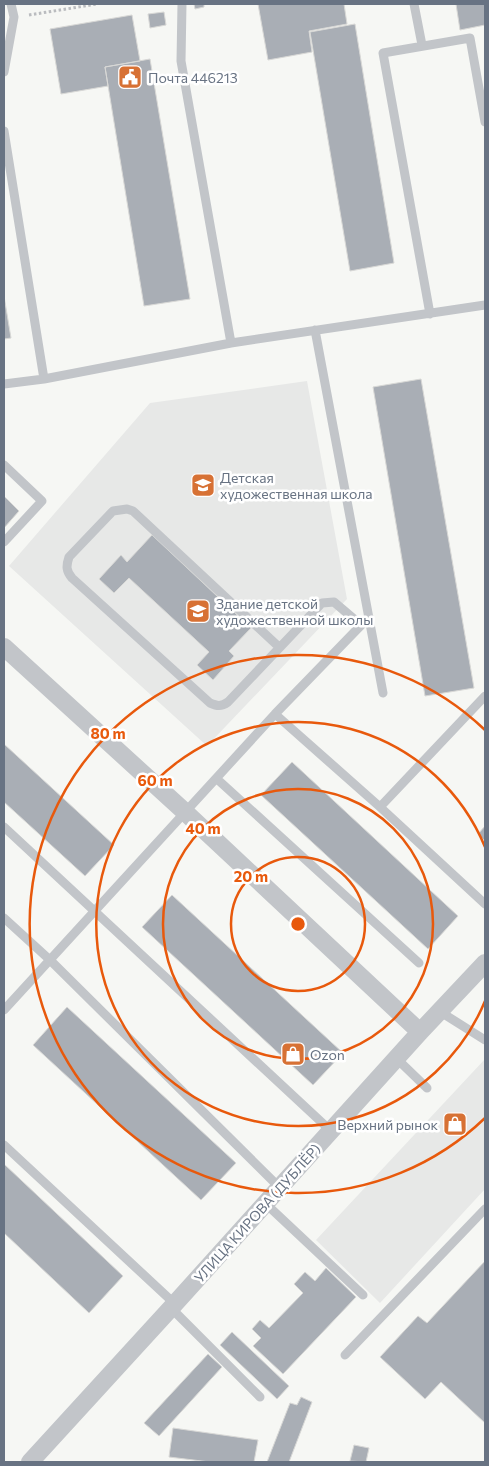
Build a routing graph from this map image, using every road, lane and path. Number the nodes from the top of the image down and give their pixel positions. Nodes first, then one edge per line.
1 (11, 4) edge
2 (96, 4) edge
3 (182, 4) edge
4 (414, 4) edge
5 (14, 17) junction
6 (422, 45) junction
7 (4, 72) edge
8 (485, 122) edge
9 (4, 131) edge
10 (485, 305) edge
11 (430, 314) junction
12 (315, 330) junction
13 (231, 344) junction
14 (44, 379) junction
15 (4, 384) edge
16 (4, 465) edge
17 (4, 542) edge
18 (369, 617) junction
19 (361, 625) junction
20 (4, 646) edge
21 (279, 648) junction
22 (383, 693) dead end
23 (485, 696) edge
24 (275, 714) junction
25 (217, 779) junction
26 (380, 807) junction
27 (185, 812) junction
28 (4, 827) edge
29 (485, 904) edge
30 (95, 910) junction
31 (4, 918) edge
32 (50, 960) junction
33 (485, 963) edge
34 (419, 964) dead end
35 (4, 1010) edge
36 (439, 1011) junction
37 (420, 1032) junction
38 (485, 1040) edge
39 (396, 1058) junction
40 (426, 1088) dead end
41 (331, 1131) junction
42 (4, 1144) edge
43 (280, 1187) junction
44 (265, 1203) junction
45 (485, 1209) edge
46 (364, 1296) dead end
47 (173, 1306) junction
48 (346, 1355) dead end
49 (260, 1397) dead end
50 (30, 1462) edge

1 - 5 lane
2 - 5 path
3 - 13 lane
4 - 6 lane
5 - 7 lane
6 - 8 lane
6 - 11 lane
9 - 14 lane
10 - 11 lane
11 - 12 lane
12 - 13 lane
12 - 18 lane
13 - 14 lane
14 - 15 lane
16 - 17 lane
18 - 19 lane
18 - 22 lane
19 - 21 lane
19 - 24 lane
20 - 27 street
21 - 21 lane
23 - 26 lane
24 - 25 lane
24 - 26 lane
25 - 27 lane
25 - 34 lane
26 - 29 lane
27 - 30 lane
27 - 37 street
28 - 30 lane
30 - 32 lane
30 - 41 lane
31 - 32 lane
32 - 35 lane
32 - 43 lane
33 - 36 street, УЛИЦА КИРОВА (ДУБЛЁР)
36 - 37 street, УЛИЦА КИРОВА (ДУБЛЁР)
36 - 38 lane
37 - 39 street, УЛИЦА КИРОВА (ДУБЛЁР)
39 - 40 lane
39 - 41 street, УЛИЦА КИРОВА (ДУБЛЁР)
41 - 43 street, УЛИЦА КИРОВА (ДУБЛЁР)
42 - 47 lane
43 - 44 street, УЛИЦА КИРОВА (ДУБЛЁР)
44 - 46 lane
44 - 47 street, УЛИЦА КИРОВА (ДУБЛЁР)
45 - 48 lane
47 - 49 lane
47 - 50 street, УЛИЦА КИРОВА (ДУБЛЁР)

